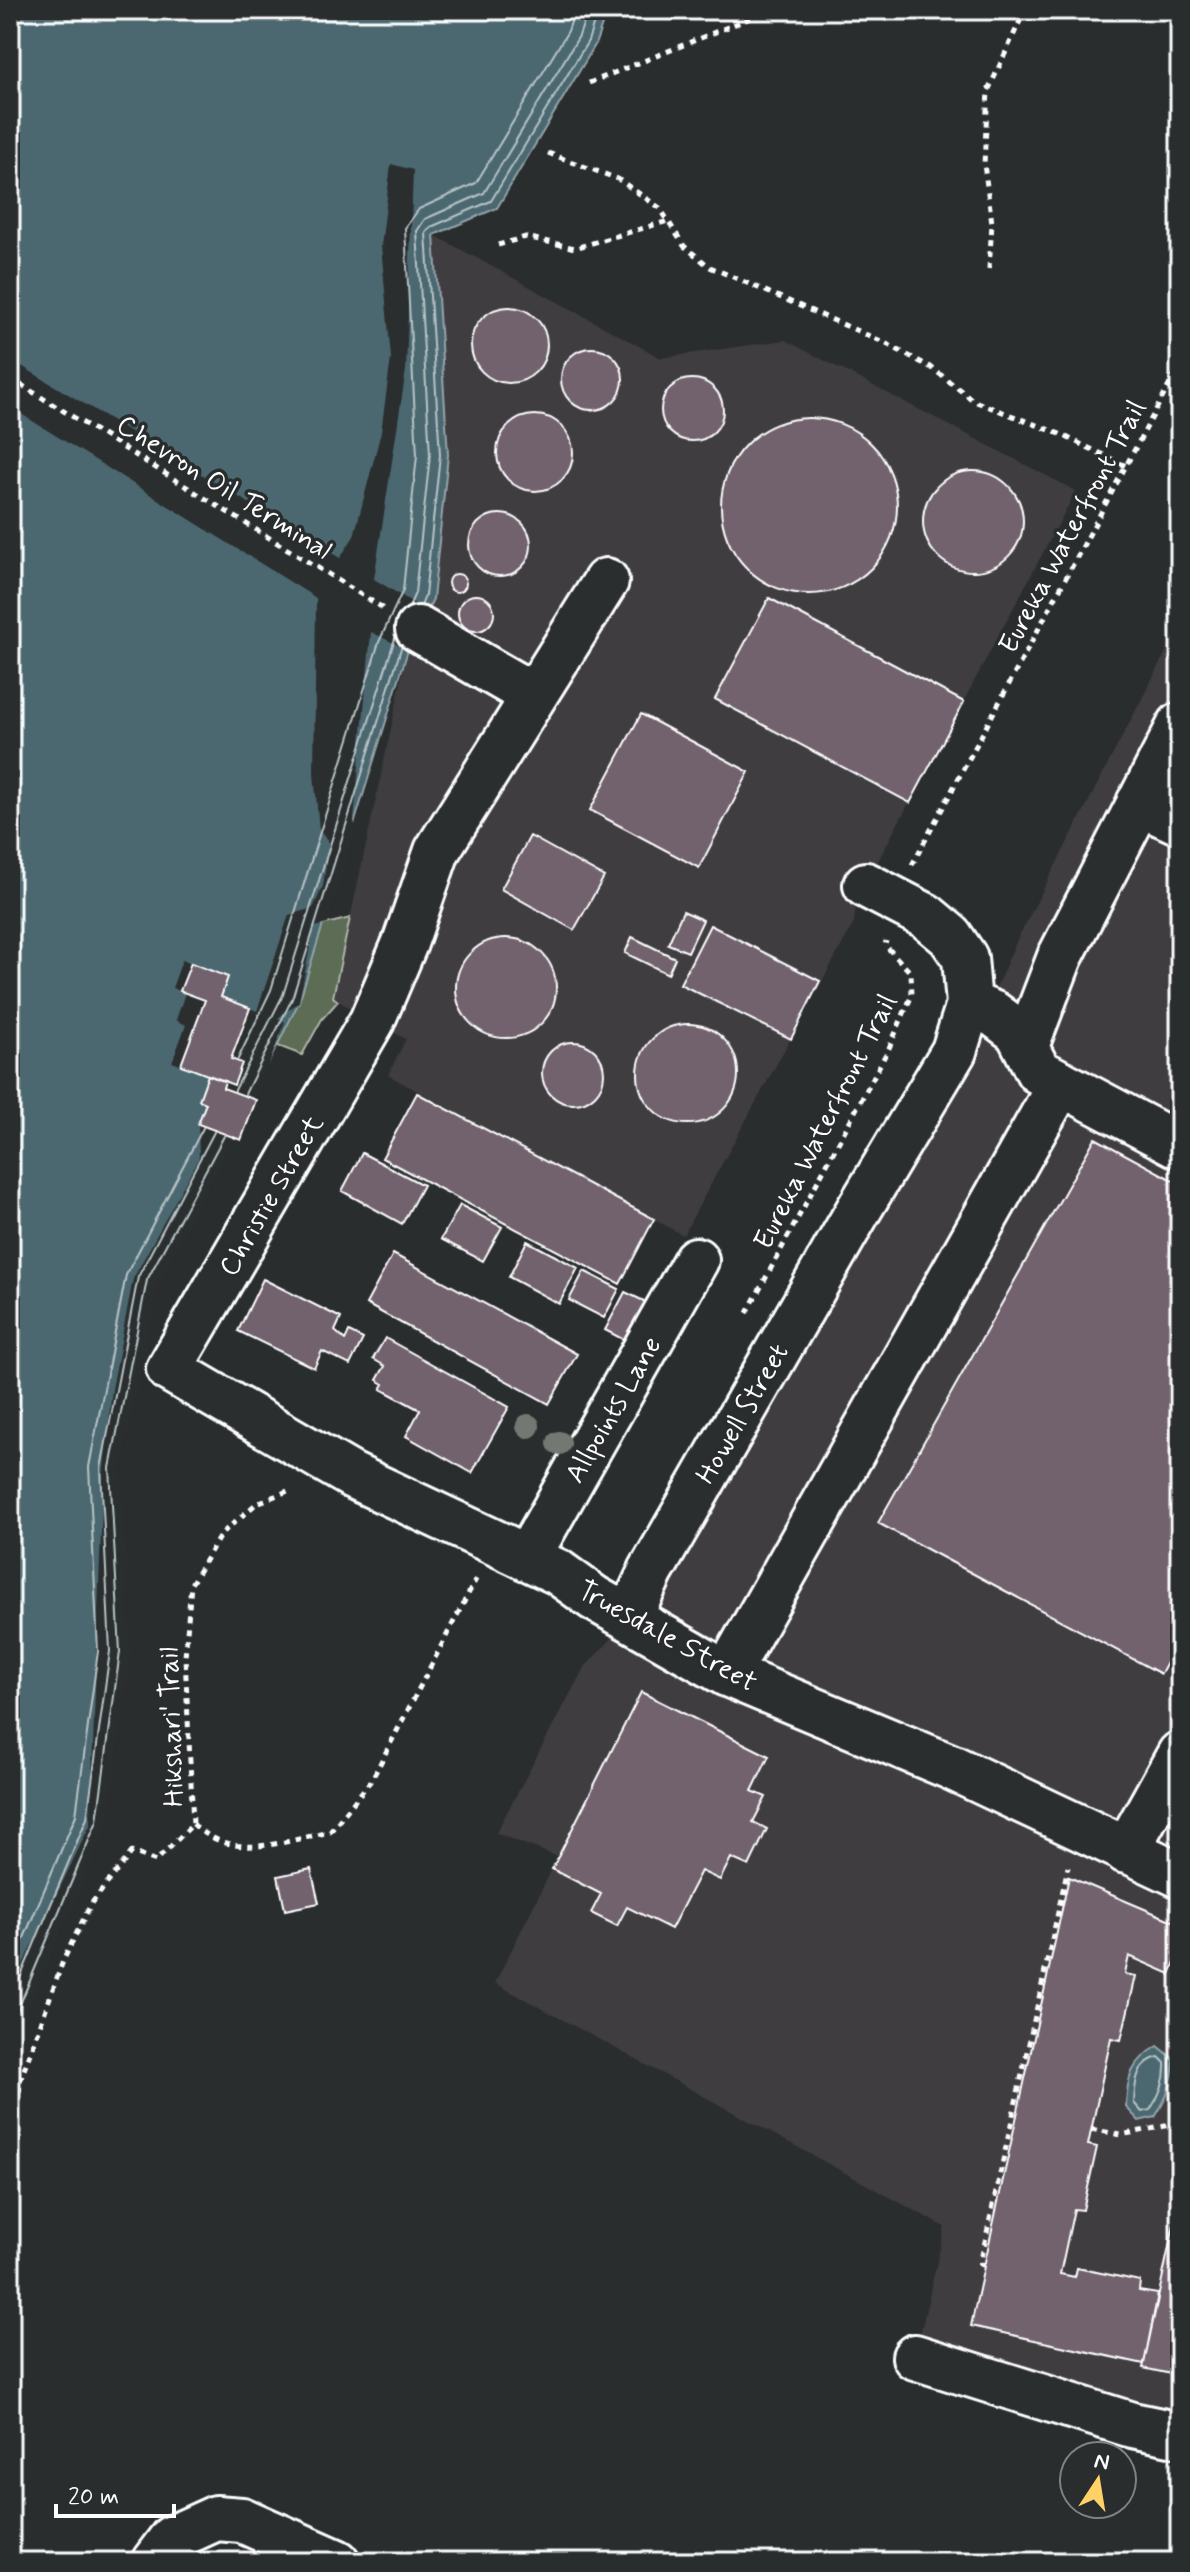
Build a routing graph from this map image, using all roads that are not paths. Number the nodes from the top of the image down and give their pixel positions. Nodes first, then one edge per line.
1 (606, 581) dead end
2 (418, 629) road end
3 (534, 696) junction
4 (1180, 725) edge
5 (1139, 803) junction
6 (1180, 822) edge
7 (880, 892) road end
8 (969, 1004) junction
9 (1026, 1046) junction
10 (1061, 1083) junction
11 (1180, 1146) edge
12 (696, 1260) dead end
13 (169, 1369) joint
14 (511, 1550) junction
15 (629, 1618) junction
16 (727, 1674) junction
17 (1180, 1754) edge
18 (1126, 1851) junction
19 (1180, 1875) edge
20 (915, 2357) dead end
21 (1180, 2435) edge
22 (154, 2562) edge
23 (337, 2562) edge

1 - 3 street, Christie Street
2 - 3 street
3 - 13 street, Christie Street
4 - 5 street
5 - 6 street
5 - 9 street
7 - 8 street
8 - 9 street
8 - 15 street, Howell Street
9 - 10 street
10 - 11 street
10 - 16 street
12 - 14 street, Allpoints Lane
13 - 14 street, Truesdale Street
14 - 15 street, Truesdale Street
15 - 16 street, Truesdale Street
16 - 18 street, Truesdale Street
17 - 18 street
18 - 19 street, Truesdale Street
20 - 21 street
22 - 23 street

